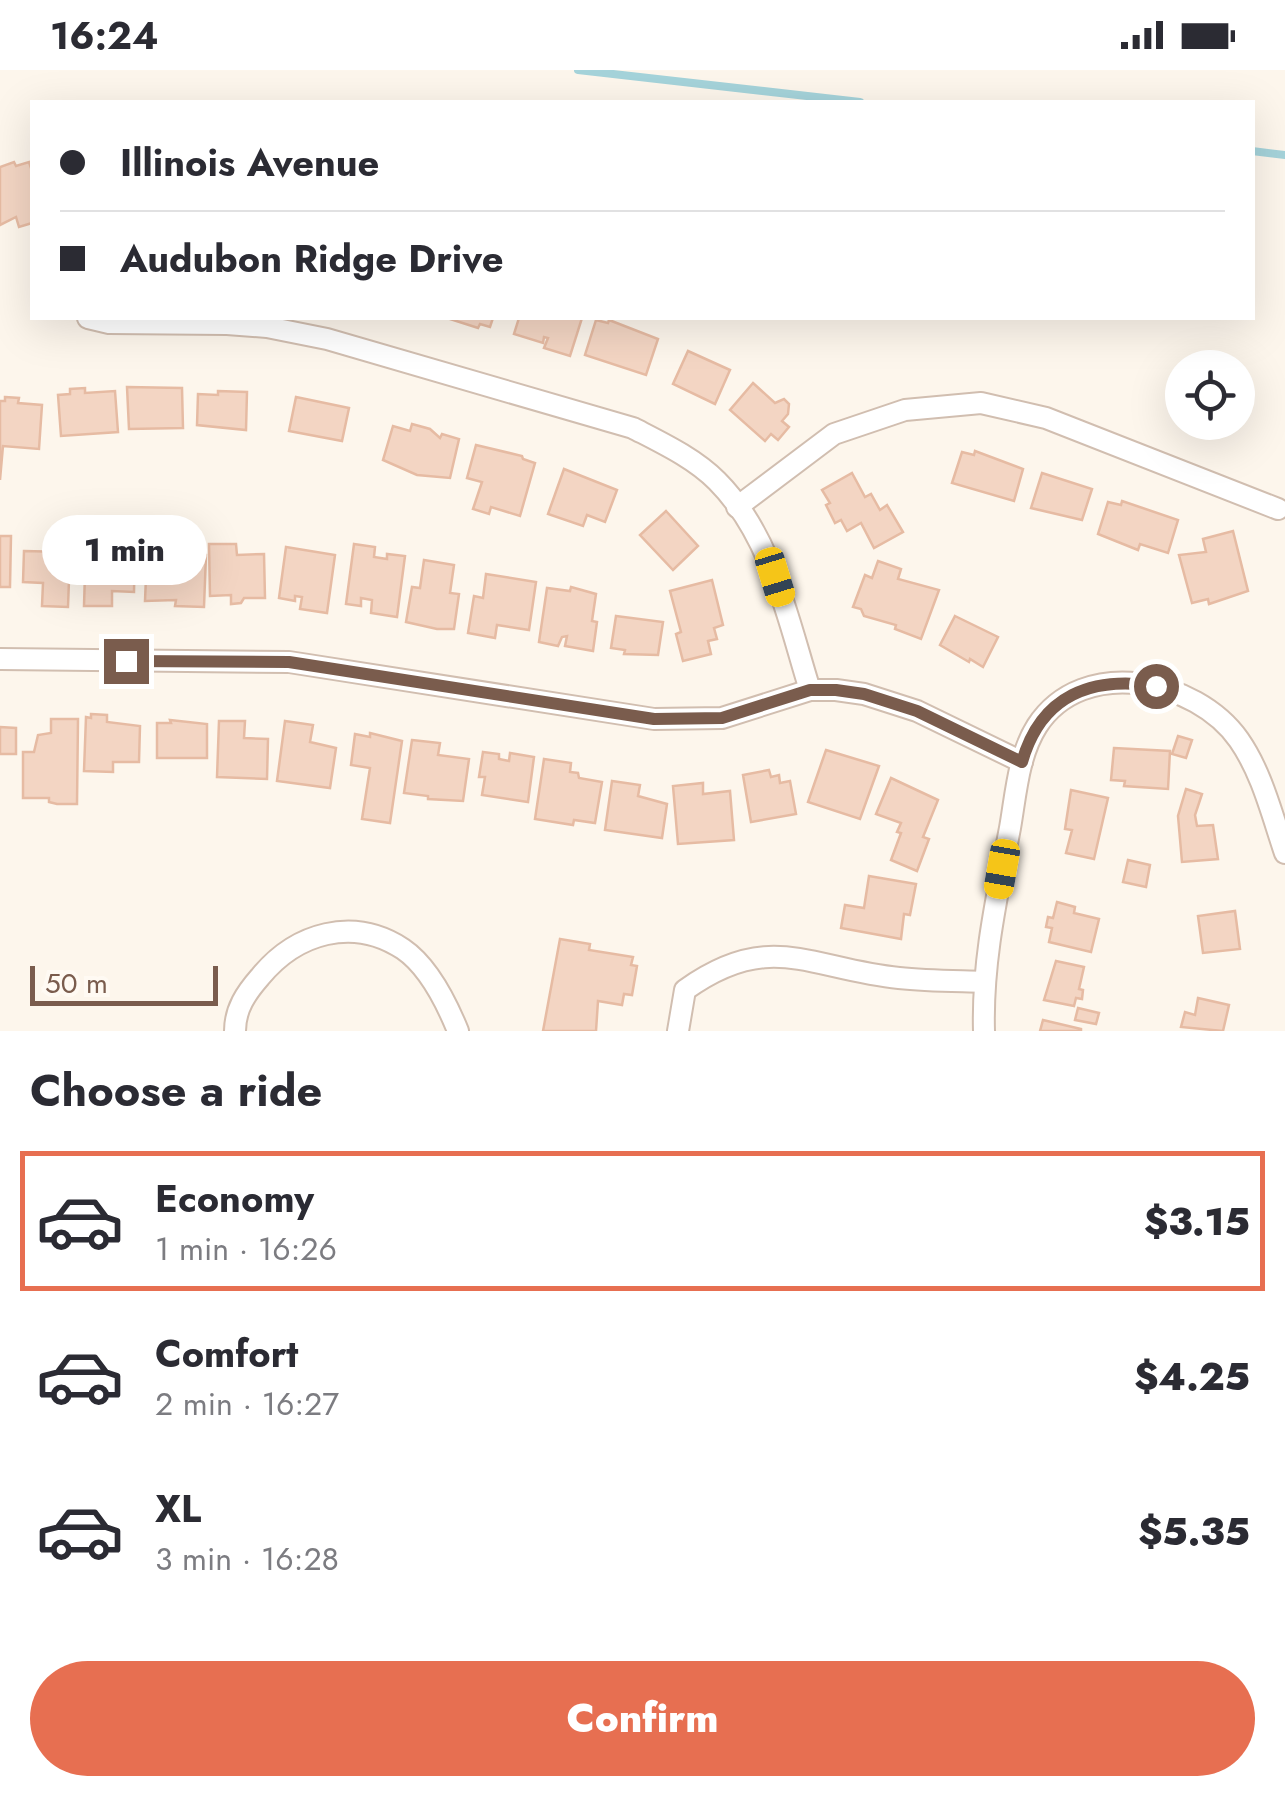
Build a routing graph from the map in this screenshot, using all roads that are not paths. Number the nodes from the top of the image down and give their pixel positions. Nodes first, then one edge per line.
1 (96, 320) edge
2 (738, 506) junction
3 (1278, 509) dead end
4 (0, 659) edge
5 (810, 690) junction
6 (1022, 762) junction
7 (1285, 852) edge
8 (984, 982) junction
9 (236, 1031) edge
10 (458, 1031) edge
11 (678, 1031) edge
12 (984, 1031) edge

1 - 2 street
2 - 3 street
2 - 5 street
4 - 5 street
5 - 6 street
6 - 7 street
6 - 8 street
8 - 11 street
8 - 12 street
9 - 10 street

